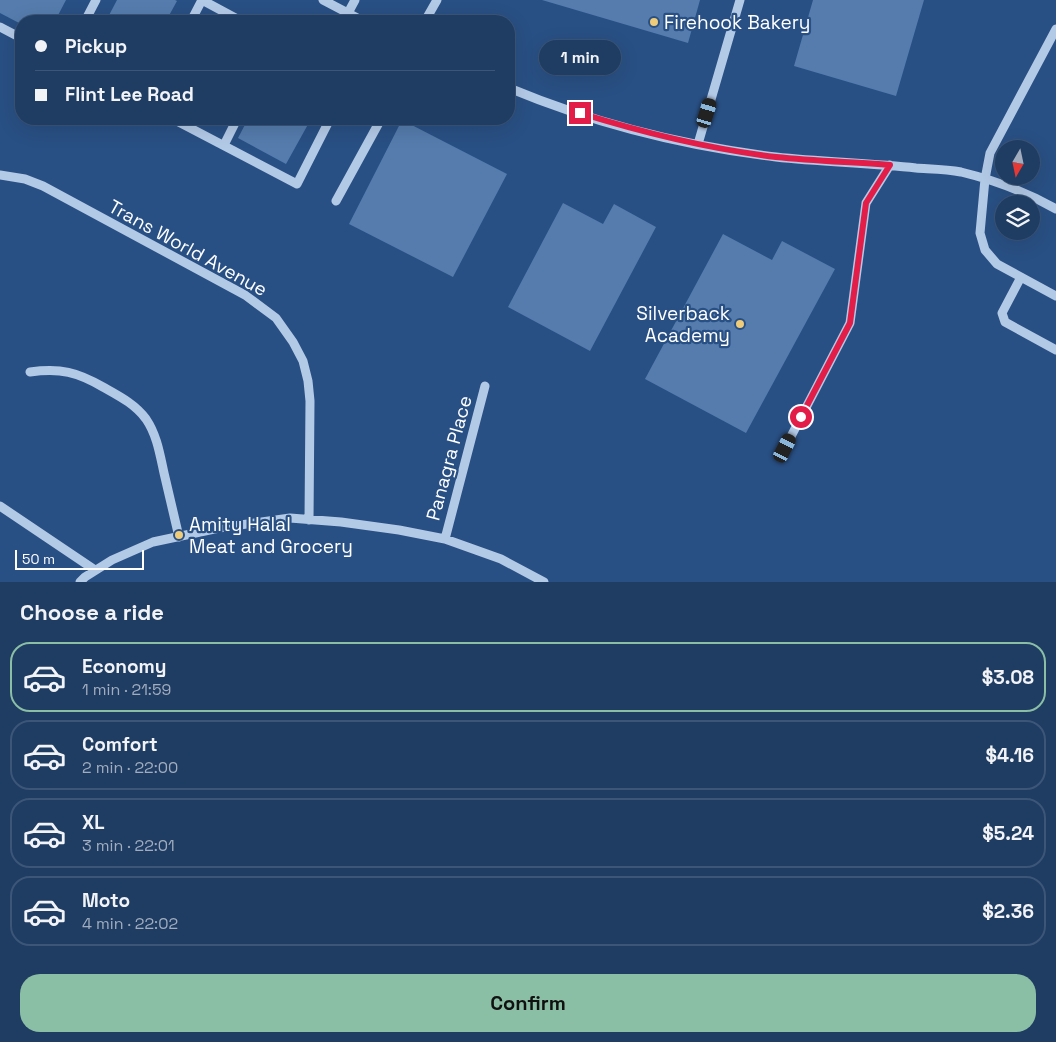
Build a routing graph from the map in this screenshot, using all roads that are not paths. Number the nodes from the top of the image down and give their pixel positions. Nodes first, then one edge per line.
1 (96, 0) edge
2 (202, 0) edge
3 (323, 0) edge
4 (355, 0) edge
5 (437, 0) edge
6 (740, 0) edge
7 (348, 13) junction
8 (88, 15) edge
9 (194, 15) edge
10 (230, 15) edge
11 (352, 15) edge
12 (428, 15) edge
13 (0, 27) edge
14 (1056, 29) edge
15 (15, 35) edge
16 (515, 90) edge
17 (185, 125) edge
18 (234, 125) edge
19 (327, 125) edge
20 (378, 125) edge
21 (698, 144) junction
22 (224, 145) junction
23 (890, 165) junction
24 (0, 175) edge
25 (985, 179) junction
26 (336, 201) dead end
27 (1056, 209) edge
28 (1021, 278) junction
29 (1056, 296) edge
30 (1056, 350) edge
31 (30, 372) dead end
32 (485, 386) dead end
33 (785, 448) dead end
34 (0, 506) edge
35 (309, 520) junction
36 (179, 537) junction
37 (445, 539) junction
38 (95, 570) junction
39 (80, 582) edge
40 (544, 582) edge

1 - 8 street
2 - 9 street
2 - 10 street
3 - 7 street
4 - 7 street
5 - 12 street
6 - 21 street
7 - 11 street
13 - 15 street
14 - 25 street
16 - 21 street
17 - 22 street
18 - 22 street
19 - 22 street
20 - 26 street
21 - 23 street
23 - 25 street
23 - 33 street
24 - 35 street, Trans World Avenue
25 - 27 street
25 - 28 street
28 - 29 street
28 - 30 street
31 - 36 street
32 - 37 street, Panagra Place
34 - 38 street
35 - 36 street
35 - 37 street
36 - 38 street
37 - 40 street
38 - 39 street

